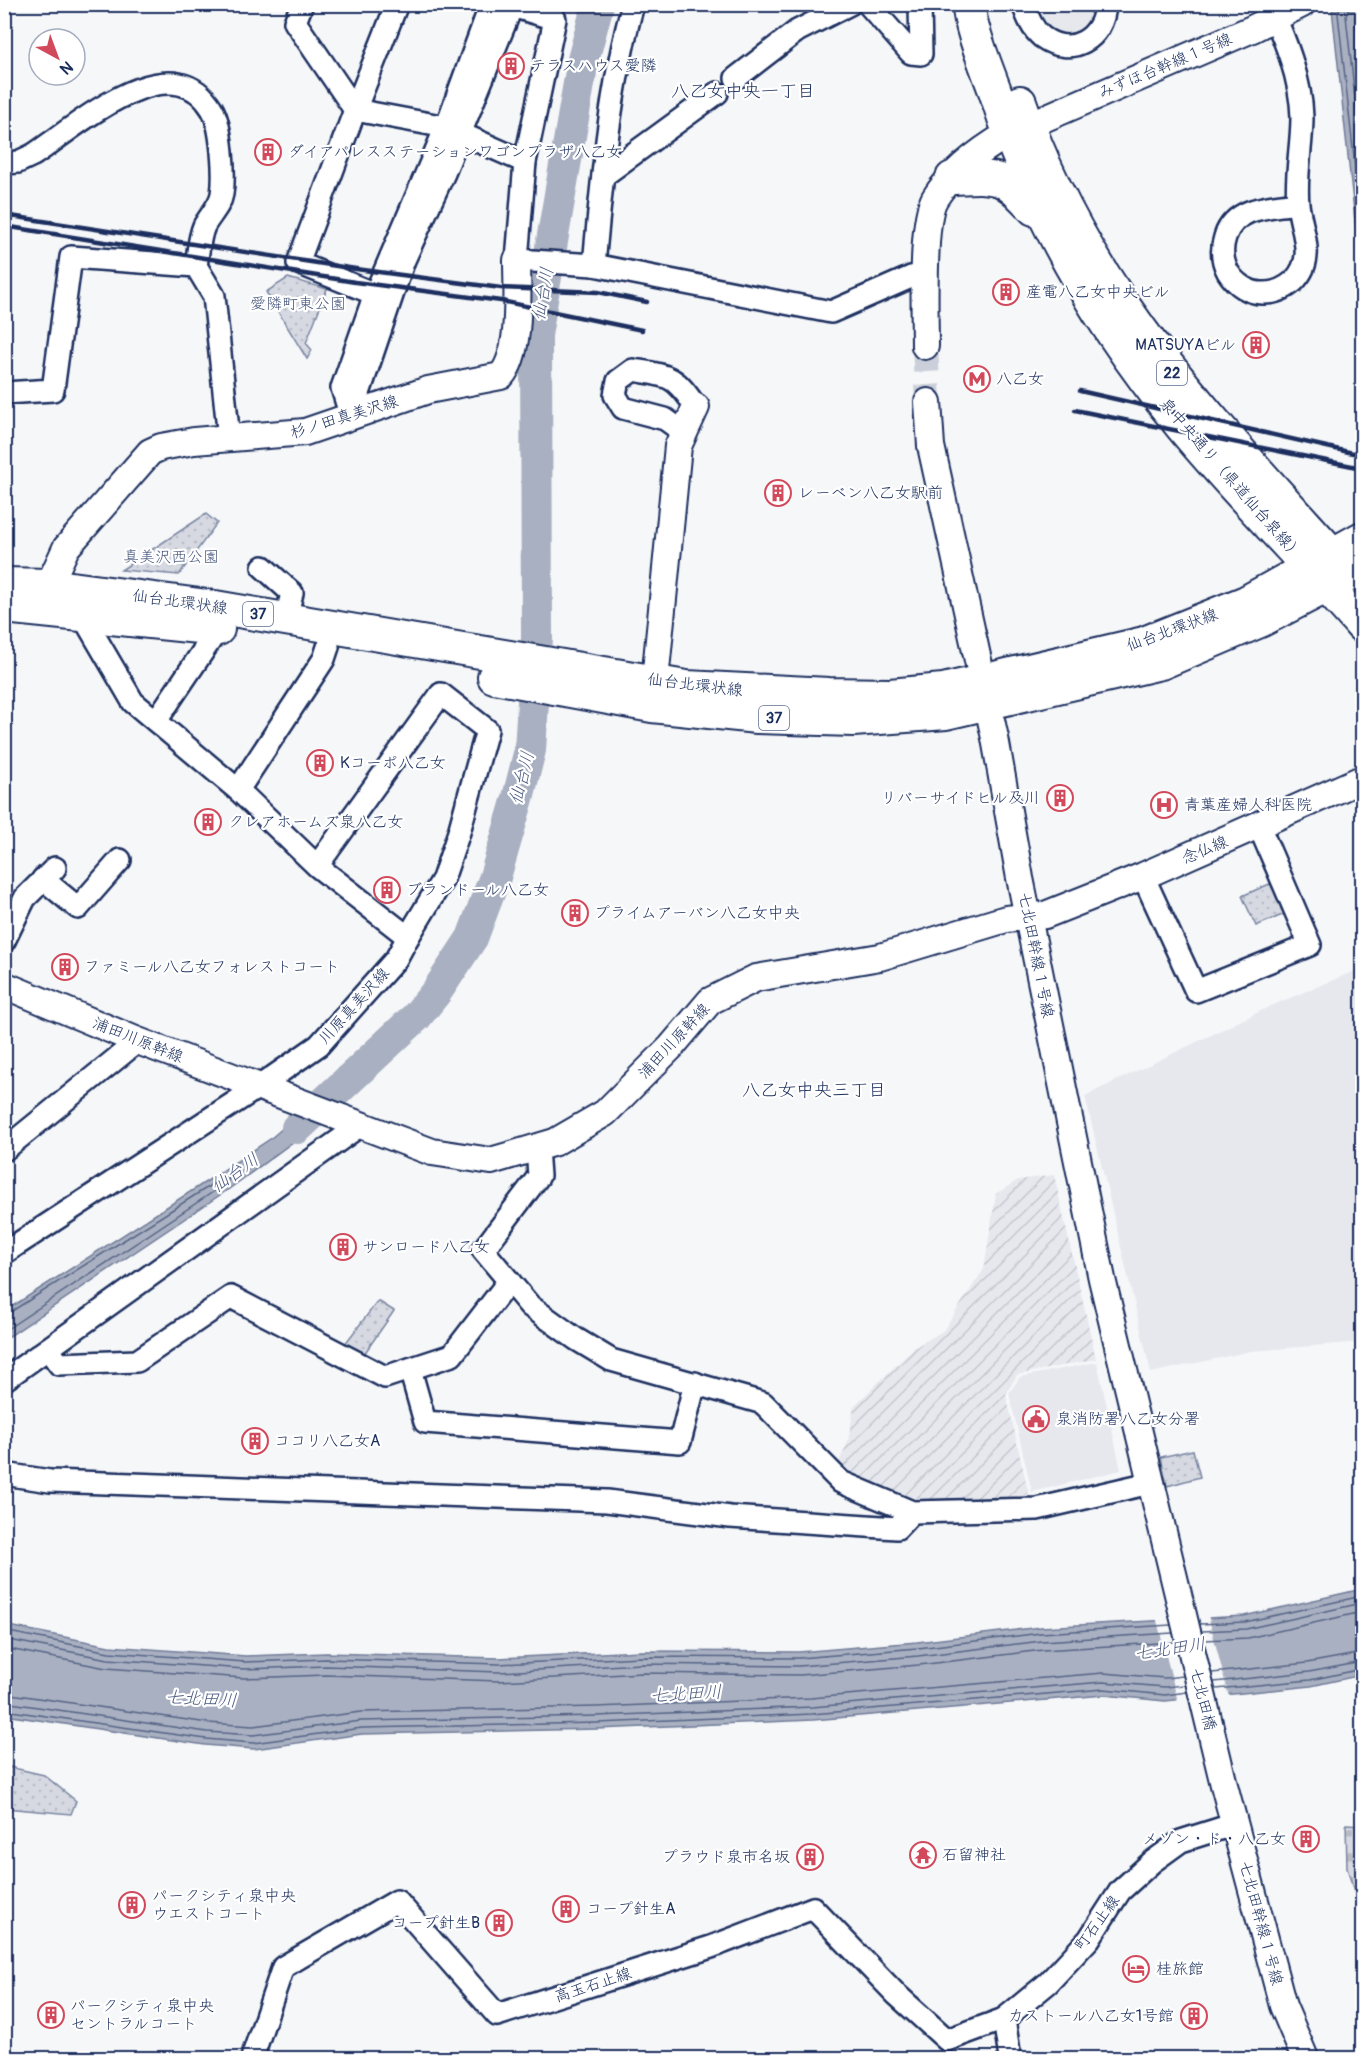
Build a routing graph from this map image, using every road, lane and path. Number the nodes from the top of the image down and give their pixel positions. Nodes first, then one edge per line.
1 (302, 4) edge
2 (398, 4) edge
3 (491, 4) edge
4 (633, 4) edge
5 (850, 4) edge
6 (868, 4) edge
7 (920, 4) edge
8 (969, 4) edge
9 (987, 4) edge
10 (1023, 4) edge
11 (1105, 4) edge
12 (1301, 5) edge
13 (1272, 11) edge
14 (736, 78) dead end
15 (717, 93) dead end
16 (355, 110) junction
17 (454, 129) junction
18 (1018, 130) junction
19 (525, 162) junction
20 (4, 163) edge
21 (603, 176) junction
22 (952, 178) junction
23 (1298, 203) junction
24 (1045, 220) junction
25 (524, 260) junction
26 (588, 265) junction
27 (196, 266) junction
28 (925, 274) junction
29 (375, 294) junction
30 (925, 346) tunnel mouth
31 (4, 393) edge
32 (928, 402) tunnel mouth
33 (696, 407) joint
34 (351, 417) junction
35 (683, 432) junction
36 (229, 439) junction
37 (1362, 538) edge
38 (263, 567) dead end
39 (1341, 573) edge
40 (4, 584) edge
41 (49, 585) junction
42 (4, 607) edge
43 (81, 613) junction
44 (286, 619) junction
45 (1362, 626) edge
46 (218, 629) junction
47 (328, 647) junction
48 (509, 669) junction
49 (986, 692) junction
50 (654, 693) junction
51 (156, 721) junction
52 (1362, 779) edge
53 (238, 790) junction
54 (1259, 826) junction
55 (120, 860) dead end
56 (317, 866) junction
57 (1143, 876) junction
58 (1036, 915) junction
59 (408, 937) junction
60 (4, 941) edge
61 (4, 985) edge
62 (138, 1041) junction
63 (267, 1089) junction
64 (359, 1123) junction
65 (537, 1148) junction
66 (4, 1150) edge
67 (4, 1253) edge
68 (509, 1281) junction
69 (49, 1350) junction
70 (410, 1369) junction
71 (4, 1380) edge
72 (695, 1383) junction
73 (4, 1474) edge
74 (1150, 1483) junction
75 (1156, 1508) joint
76 (912, 1512) junction
77 (1224, 1785) joint
78 (1235, 1824) junction
79 (1004, 2019) junction
80 (252, 2058) edge
81 (1010, 2058) edge
82 (1305, 2058) edge

1 - 16 street
2 - 16 street
3 - 17 street
4 - 21 street
5 - 14 street
6 - 7 street
8 - 18 main road, 22
9 - 18 main road, 22
10 - 11 street
12 - 13 street, みずほ台幹線１号線
13 - 18 street, みずほ台幹線１号線
13 - 23 street
15 - 21 street
16 - 17 street
16 - 29 street
17 - 19 street
17 - 19 street
17 - 29 street
17 - 34 street
18 - 22 street
18 - 24 main road, 泉中央通り（県道仙台泉線） / 22
18 - 39 main road, 泉中央通り（県道仙台泉線） / 22
19 - 25 street
20 - 27 street
21 - 26 street
22 - 24 main road
22 - 28 street
23 - 23 street
24 - 39 main road, 泉中央通り（県道仙台泉線） / 22
25 - 26 street
25 - 34 street, 杉ノ田真美沢線
26 - 28 street
27 - 31 street
27 - 36 street
28 - 30 street
29 - 34 street
32 - 49 street, 七北田幹線１号線
33 - 35 street
33 - 35 street
34 - 36 street, 杉ノ田真美沢線
35 - 50 street
36 - 41 street, 杉ノ田真美沢線
37 - 39 main road, 仙台北環状線 / 37
38 - 44 street
39 - 45 main road, 泉中央通り（県道仙台泉線） / 22
39 - 49 main road, 仙台北環状線 / 37
40 - 41 main road, 仙台北環状線 / 37
41 - 44 main road, 仙台北環状線 / 37
42 - 43 main road, 仙台北環状線 / 37
43 - 46 main road, 仙台北環状線 / 37
43 - 51 street
44 - 48 main road, 仙台北環状線 / 37
46 - 47 main road, 仙台北環状線 / 37
46 - 51 street
47 - 48 main road, 仙台北環状線 / 37
47 - 53 street
48 - 50 main road, 仙台北環状線 / 37
49 - 50 main road, 仙台北環状線 / 37
49 - 58 street, 七北田幹線１号線
51 - 53 street
52 - 54 street, 念仏線
53 - 56 street
54 - 57 street, 念仏線
54 - 57 street
55 - 60 street
56 - 59 street
56 - 59 street, 川原真美沢線
57 - 58 street, 念仏線
58 - 65 street, 浦田川原幹線
58 - 74 street, 七北田幹線１号線
59 - 63 street, 川原真美沢線
61 - 62 street, 浦田川原幹線
62 - 63 street, 浦田川原幹線
62 - 66 street
63 - 64 street, 浦田川原幹線
63 - 67 street, 川原真美沢線
64 - 65 street, 浦田川原幹線
64 - 69 street
65 - 68 street
68 - 70 street
68 - 72 street
69 - 70 street
69 - 71 street
70 - 72 street
72 - 76 street
73 - 76 street
74 - 75 street, 七北田幹線１号線
74 - 76 street
75 - 77 street, 七北田橋
77 - 78 street, 七北田幹線１号線
78 - 79 street, 町石止線
78 - 82 street, 七北田幹線１号線
79 - 80 street, 高玉石止線
79 - 81 street

